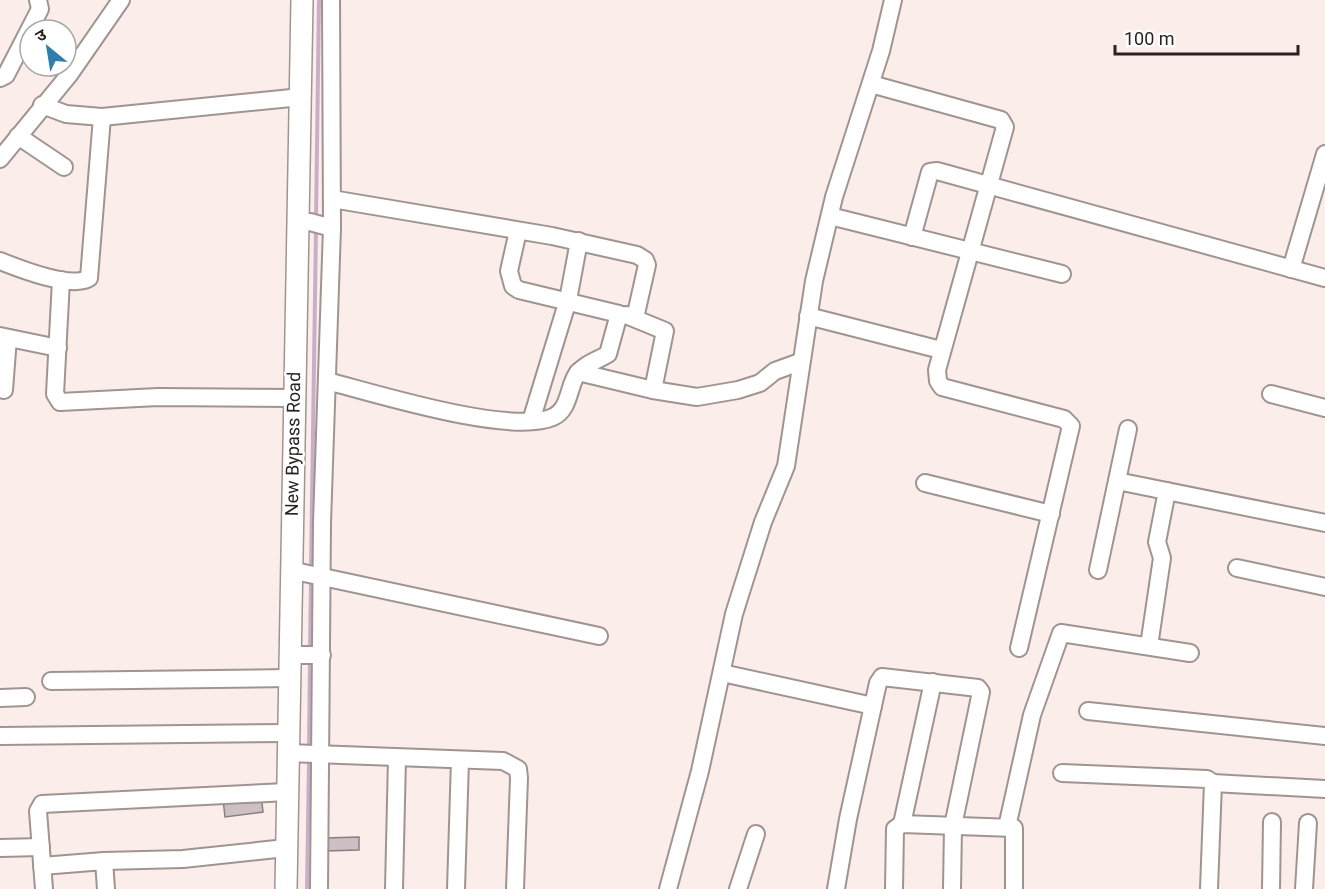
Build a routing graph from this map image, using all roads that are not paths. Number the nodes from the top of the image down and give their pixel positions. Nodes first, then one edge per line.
1 (38, 0) edge
2 (121, 0) edge
3 (302, 0) edge
4 (331, 0) edge
5 (893, 0) edge
6 (0, 78) edge
7 (871, 84) junction
8 (301, 97) junction
9 (42, 105) junction
10 (102, 117) junction
11 (7, 145) edge
12 (1325, 154) edge
13 (64, 167) dead end
14 (990, 187) junction
15 (332, 200) junction
16 (830, 216) junction
17 (316, 225) junction
18 (518, 231) junction
19 (912, 237) junction
20 (579, 241) junction
21 (970, 252) junction
22 (0, 261) edge
23 (1291, 269) junction
24 (1062, 274) dead end
25 (1325, 278) edge
26 (62, 280) junction
27 (568, 300) junction
28 (627, 316) junction
29 (808, 316) junction
30 (4, 337) edge
31 (58, 348) junction
32 (941, 350) junction
33 (608, 354) junction
34 (800, 362) junction
35 (578, 372) junction
36 (602, 379) junction
37 (327, 381) junction
38 (4, 390) dead end
39 (653, 390) junction
40 (1271, 394) dead end
41 (294, 398) junction
42 (1325, 408) edge
43 (531, 421) junction
44 (1128, 429) dead end
45 (1117, 481) junction
46 (925, 483) dead end
47 (1167, 491) junction
48 (1051, 514) junction
49 (1325, 523) edge
50 (1237, 568) dead end
51 (1098, 570) dead end
52 (308, 574) junction
53 (1325, 587) edge
54 (599, 636) dead end
55 (1149, 646) junction
56 (1018, 648) dead end
57 (1190, 653) dead end
58 (307, 655) junction
59 (722, 673) junction
60 (289, 678) junction
61 (51, 681) dead end
62 (933, 682) junction
63 (26, 697) dead end
64 (0, 698) edge
65 (873, 706) junction
66 (1088, 711) dead end
67 (0, 736) edge
68 (1325, 736) edge
69 (303, 750) junction
70 (397, 758) junction
71 (460, 760) junction
72 (1062, 773) dead end
73 (1213, 783) junction
74 (1325, 789) edge
75 (287, 792) junction
76 (1272, 822) dead end
77 (1308, 823) dead end
78 (902, 824) junction
79 (953, 826) junction
80 (1007, 827) junction
81 (756, 834) dead end
82 (40, 847) junction
83 (0, 848) edge
84 (286, 848) junction
85 (104, 861) junction
86 (42, 866) junction
87 (44, 889) edge
88 (106, 889) edge
89 (286, 889) edge
90 (319, 889) edge
91 (394, 889) edge
92 (456, 889) edge
93 (515, 889) edge
94 (668, 889) edge
95 (738, 889) edge
96 (836, 889) edge
97 (894, 889) edge
98 (952, 889) edge
99 (1014, 889) edge
100 (1209, 889) edge
101 (1271, 889) edge
102 (1304, 889) edge

1 - 6 street
2 - 9 street
3 - 8 main road, New Bypass Road
4 - 15 street
5 - 7 street
7 - 14 street
7 - 16 street
8 - 10 street
8 - 17 main road, New Bypass Road
9 - 10 street
9 - 11 street
10 - 26 street
11 - 13 street
12 - 23 street
14 - 19 street
14 - 21 street
14 - 23 street
15 - 17 street
15 - 18 street
16 - 19 street
16 - 29 street
17 - 37 street
17 - 41 main road, New Bypass Road
18 - 20 street
18 - 27 street
19 - 21 street
20 - 27 street
20 - 28 street
21 - 24 street
21 - 32 street
22 - 26 street
23 - 25 street
26 - 31 street
27 - 28 street
27 - 43 street
28 - 33 street
28 - 39 street
29 - 32 street
29 - 34 street
30 - 31 street
30 - 38 street
31 - 41 street
32 - 48 street
33 - 35 street
33 - 36 street
34 - 39 street
34 - 59 street
35 - 36 street
35 - 43 street
36 - 39 street
37 - 43 street
37 - 52 street
40 - 42 street
41 - 52 main road, New Bypass Road
44 - 45 street
45 - 47 street
45 - 51 street
46 - 48 street
47 - 49 street
47 - 55 street
48 - 56 street
50 - 53 street
52 - 54 street
52 - 58 main road, New Bypass Road
52 - 58 street
55 - 57 street
55 - 80 street
58 - 60 main road, New Bypass Road
58 - 69 street
59 - 65 street
59 - 94 street
60 - 61 street
60 - 69 main road, New Bypass Road
62 - 65 street
62 - 78 street
62 - 79 street
63 - 64 street
65 - 96 street
66 - 68 street
67 - 69 street
69 - 70 street
69 - 75 main road, New Bypass Road
69 - 90 street
70 - 71 street
70 - 91 street
71 - 92 street
71 - 93 street
72 - 73 street
73 - 74 street
73 - 100 street
75 - 82 street
75 - 84 main road, New Bypass Road
76 - 101 street
77 - 102 street
78 - 79 street
78 - 97 street
79 - 80 street
79 - 98 street
80 - 99 street
81 - 95 street
82 - 83 street
82 - 86 street
84 - 85 street
84 - 89 main road, New Bypass Road
85 - 86 street
85 - 88 street
86 - 87 street

